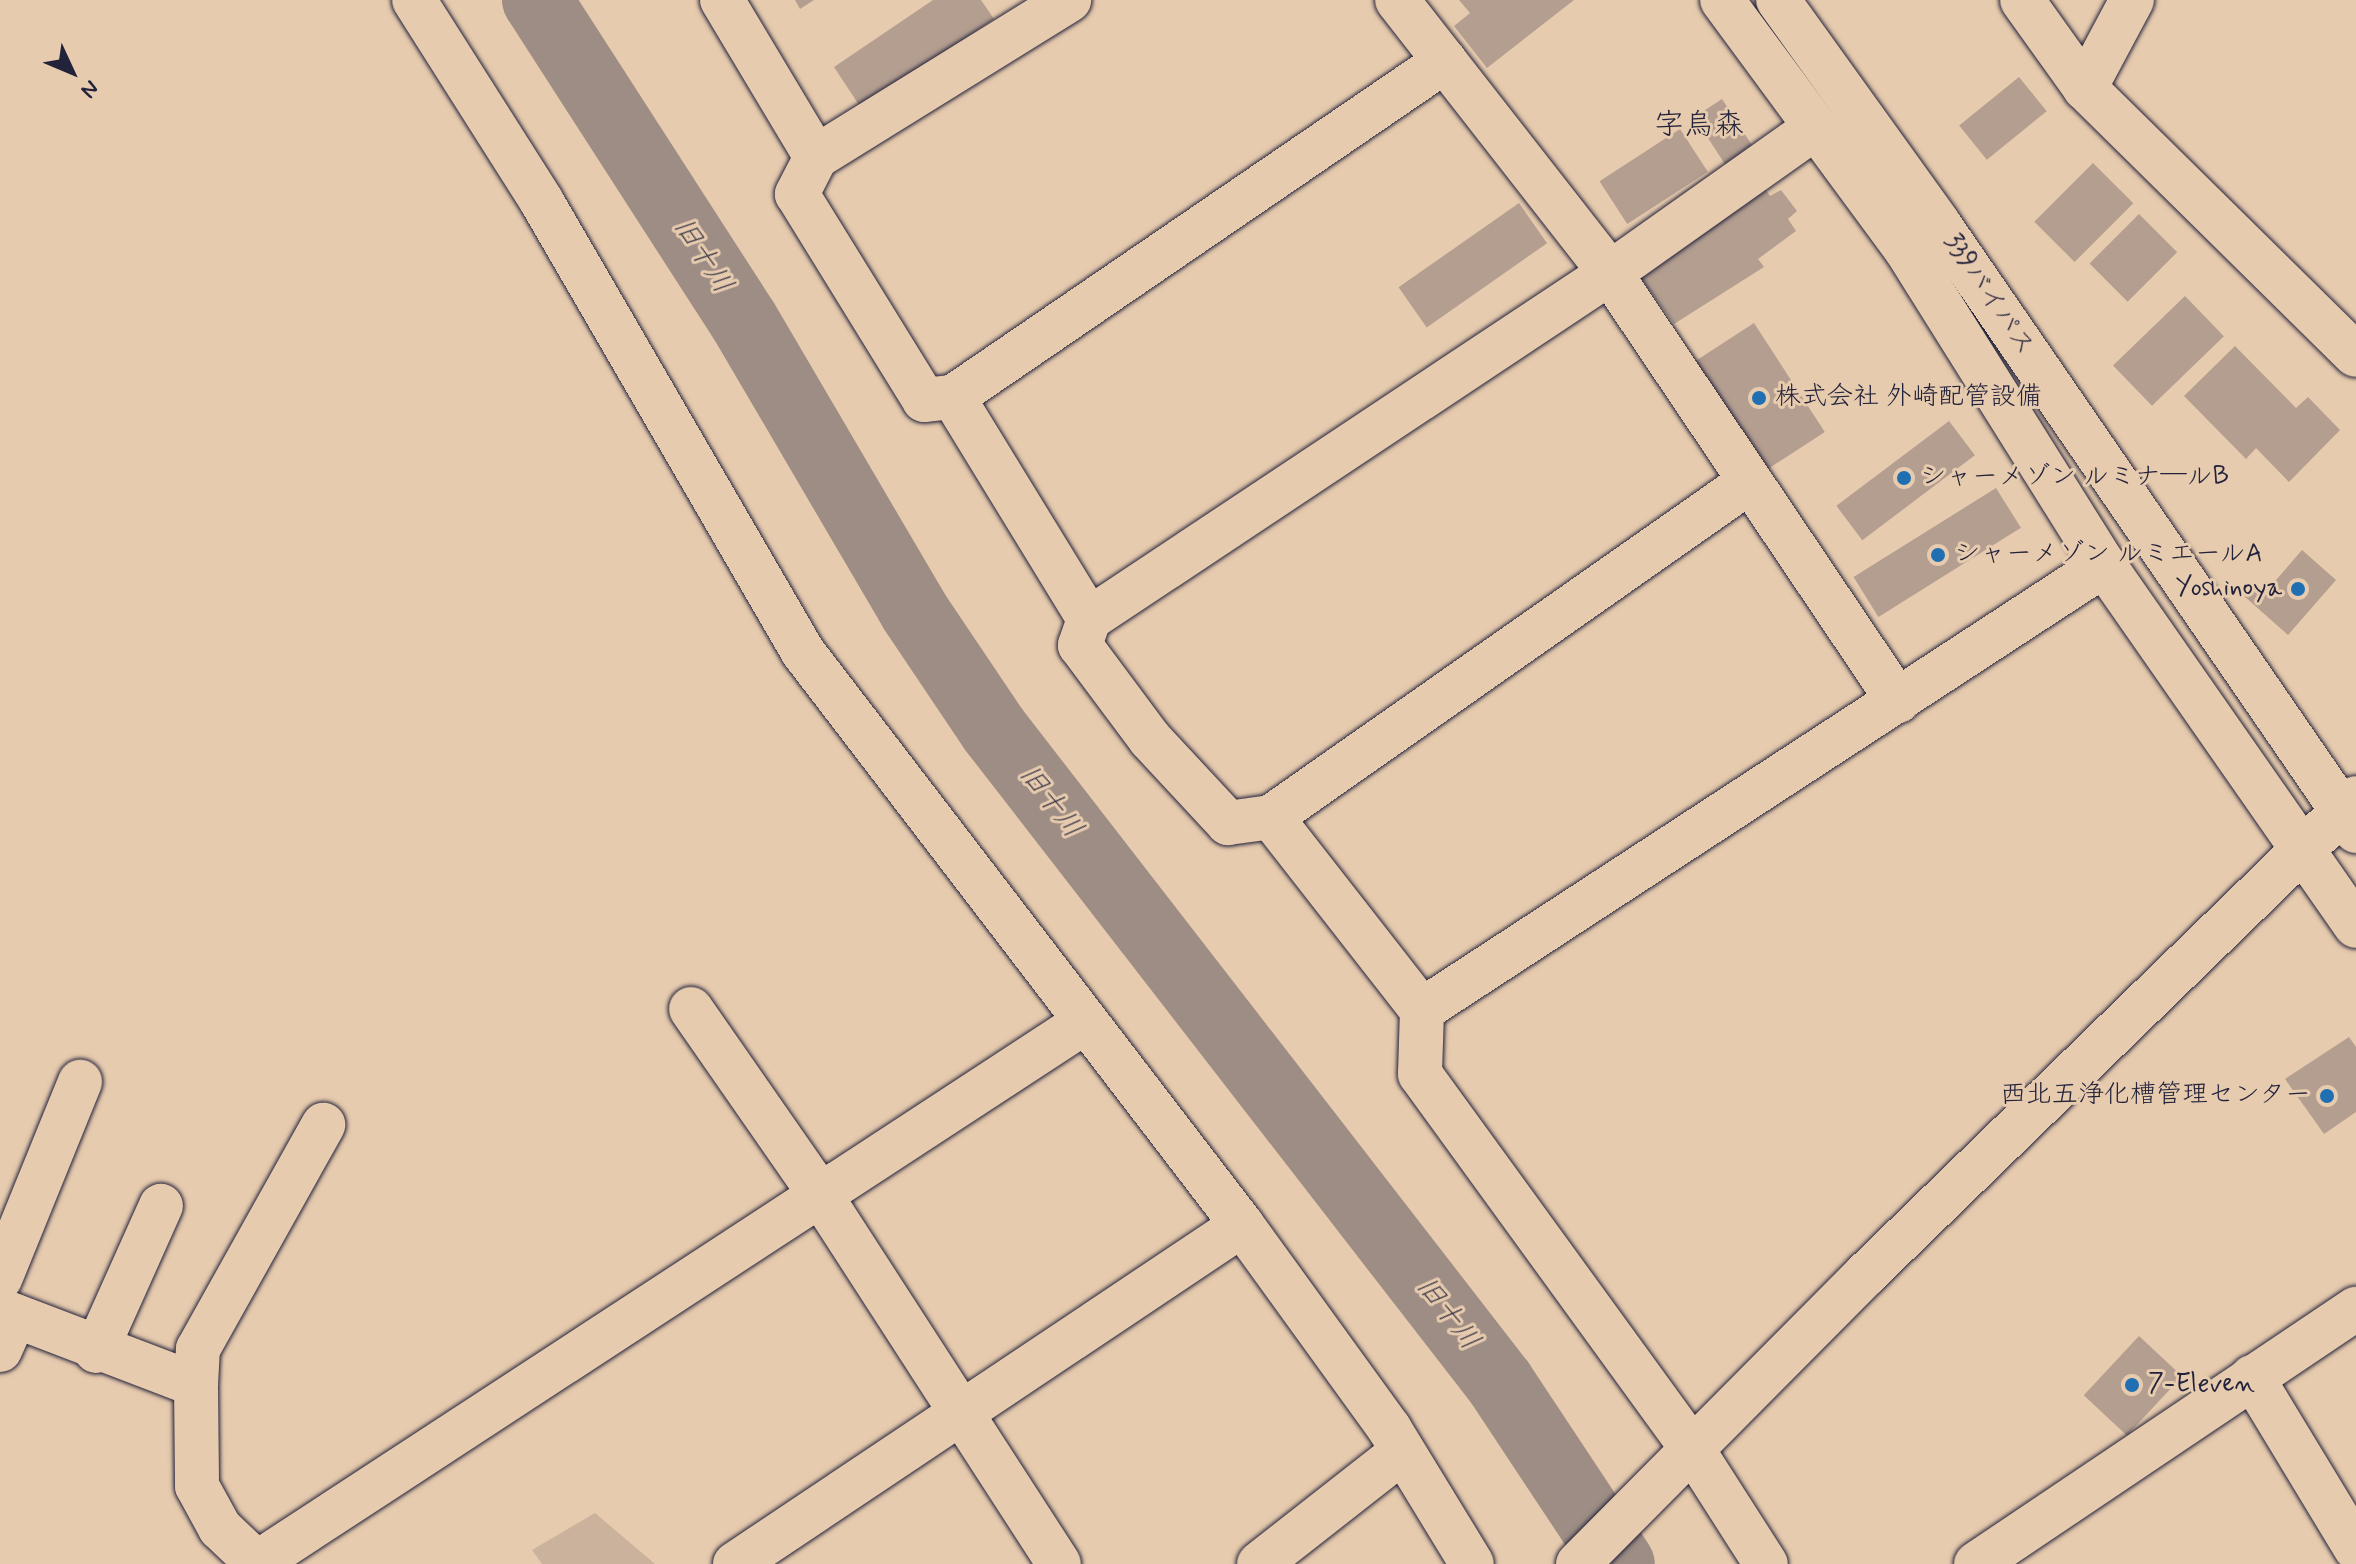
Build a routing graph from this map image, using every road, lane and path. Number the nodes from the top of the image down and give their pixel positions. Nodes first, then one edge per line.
1 (414, 0) edge
2 (722, 0) edge
3 (1069, 0) edge
4 (1397, 0) edge
5 (1722, 0) edge
6 (1778, 0) edge
7 (2022, 0) edge
8 (2132, 0) edge
9 (1445, 61) junction
10 (2085, 88) junction
11 (1815, 128) junction
12 (816, 157) junction
13 (1610, 273) junction
14 (2356, 355) edge
15 (953, 397) junction
16 (1749, 482) junction
17 (2104, 565) junction
18 (1089, 619) junction
19 (1898, 701) junction
20 (2352, 814) edge
21 (1271, 817) junction
22 (2304, 850) junction
23 (2356, 926) edge
24 (691, 1009) dead end
25 (1422, 1010) junction
26 (1085, 1022) junction
27 (80, 1082) dead end
28 (323, 1125) dead end
29 (821, 1196) junction
30 (161, 1206) dead end
31 (1242, 1225) junction
32 (2356, 1309) edge
33 (4, 1314) edge
34 (96, 1351) junction
35 (2252, 1377) junction
36 (196, 1385) junction
37 (959, 1410) junction
38 (1693, 1450) junction
39 (1402, 1452) junction
40 (2356, 1549) edge
41 (258, 1563) edge
42 (735, 1564) edge
43 (1059, 1564) edge
44 (1259, 1564) edge
45 (1472, 1564) edge
46 (1578, 1564) edge
47 (1766, 1564) edge
48 (1976, 1564) edge

1 - 26 street
2 - 12 street
3 - 12 street
4 - 9 street
5 - 11 street
6 - 20 street, 339バイパス
7 - 10 street
8 - 10 street
9 - 13 street
9 - 15 street
10 - 14 street
11 - 13 street
11 - 17 street
12 - 15 street
13 - 16 street
13 - 18 street
15 - 18 street
16 - 19 street
16 - 21 street
17 - 19 street
17 - 22 street
18 - 21 street
19 - 25 street
20 - 22 street
21 - 25 street
22 - 23 street
22 - 38 street
24 - 29 street
25 - 38 street
26 - 29 street
26 - 31 street
27 - 33 street
28 - 36 street
29 - 37 street
29 - 41 street
30 - 34 street
31 - 37 street
31 - 39 street
32 - 35 street
33 - 34 street
34 - 36 street
35 - 40 street
35 - 48 street
36 - 41 street
37 - 42 street
37 - 43 street
38 - 46 street
38 - 47 street
39 - 44 street
39 - 45 street

